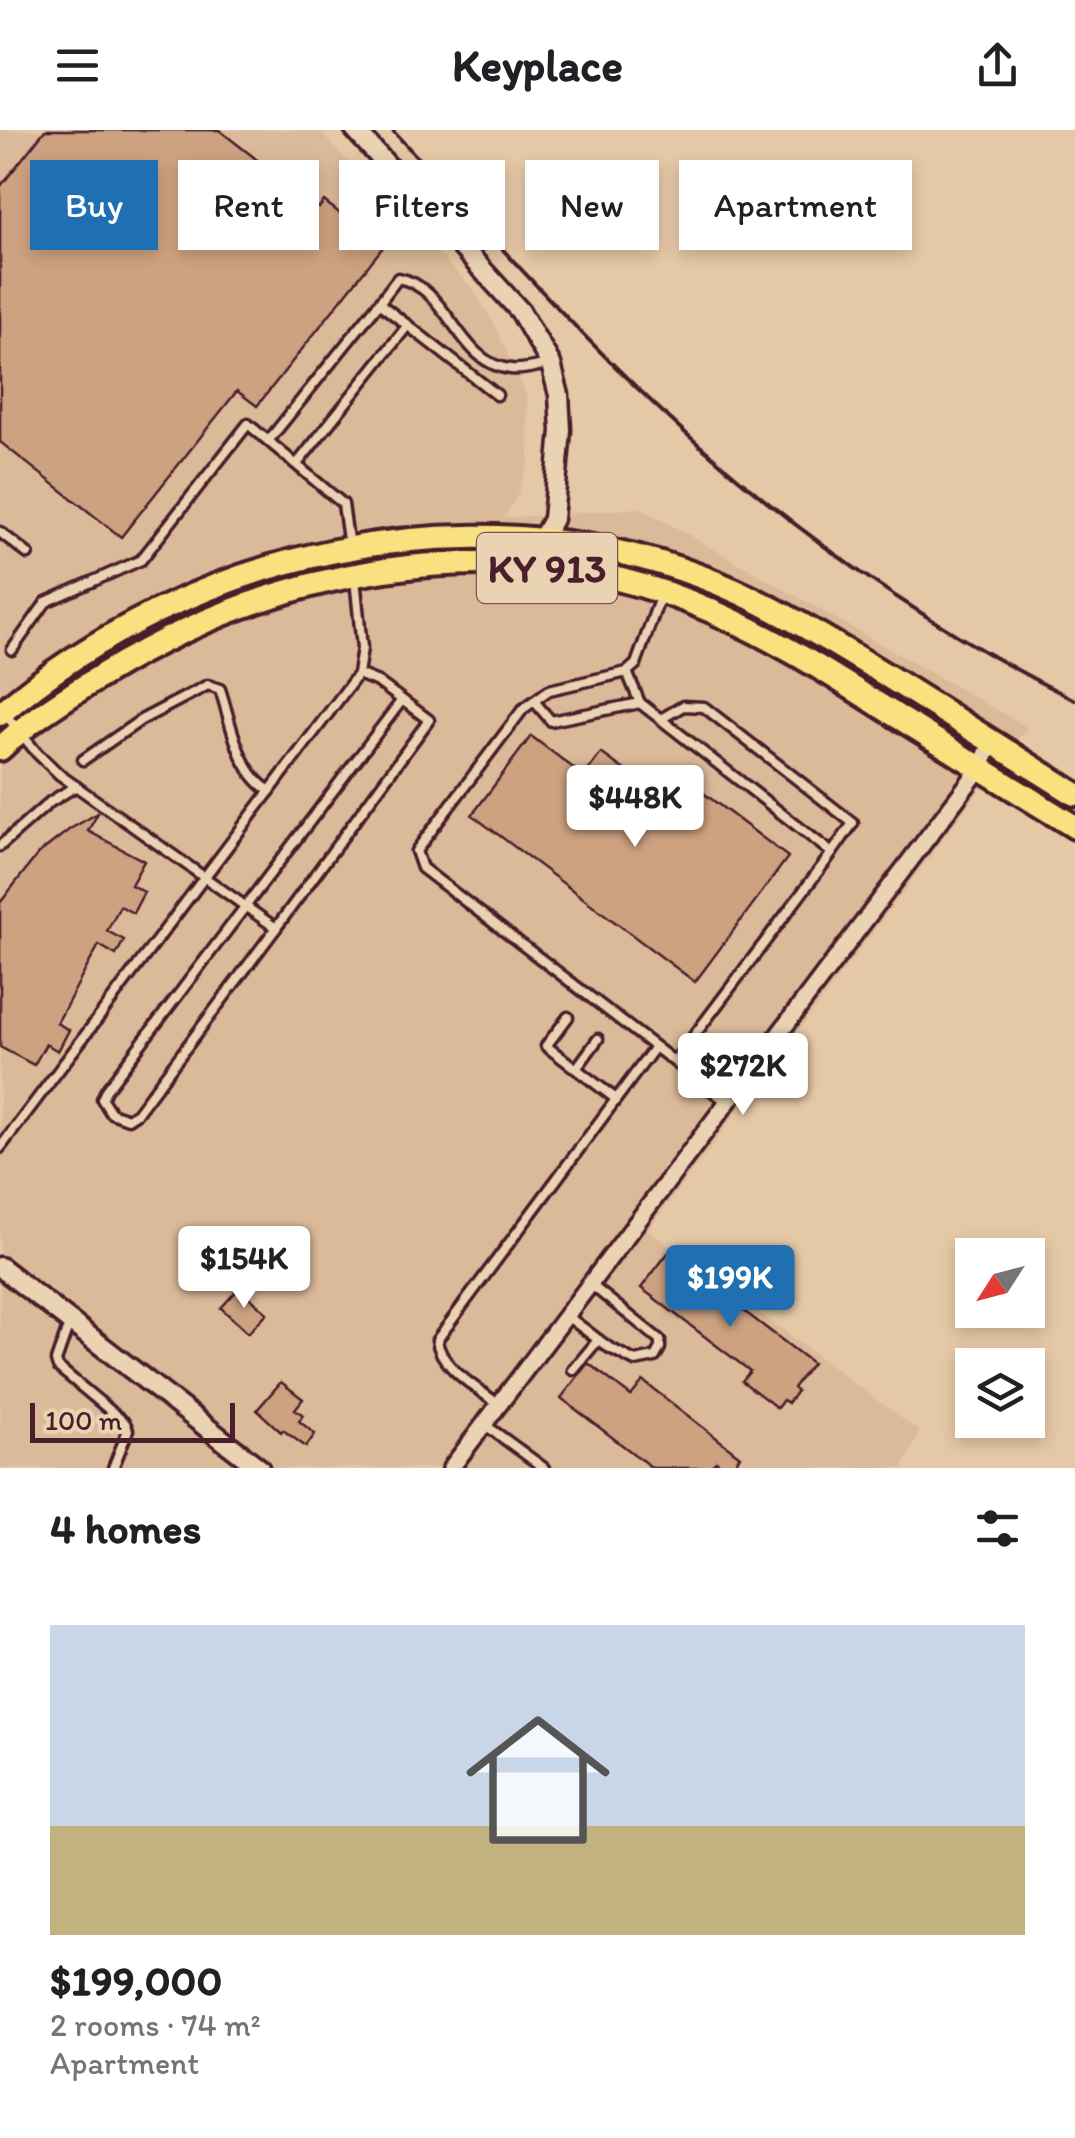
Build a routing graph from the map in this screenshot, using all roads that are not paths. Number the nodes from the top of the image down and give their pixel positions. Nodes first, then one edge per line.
1 (354, 130) edge
2 (379, 303) junction
3 (408, 326) junction
4 (551, 364) junction
5 (497, 395) dead end
6 (269, 440) junction
7 (298, 464) junction
8 (0, 532) edge
9 (541, 540) junction
10 (349, 547) junction
11 (28, 554) dead end
12 (536, 566) junction
13 (354, 574) junction
14 (662, 592) junction
15 (12, 650) dead end
16 (627, 672) junction
17 (358, 674) junction
18 (402, 700) junction
19 (534, 700) junction
20 (640, 704) junction
21 (1, 711) edge
22 (661, 719) junction
23 (18, 732) junction
24 (992, 742) junction
25 (0, 749) edge
26 (83, 760) dead end
27 (980, 768) junction
28 (76, 786) junction
29 (270, 791) junction
30 (1075, 794) edge
31 (1075, 827) edge
32 (0, 846) edge
33 (832, 854) junction
34 (206, 878) junction
35 (246, 906) junction
36 (276, 928) junction
37 (568, 1017) dead end
38 (598, 1039) dead end
39 (656, 1047) junction
40 (674, 1062) junction
41 (576, 1068) junction
42 (616, 1099) junction
43 (728, 1102) junction
44 (0, 1148) edge
45 (0, 1268) edge
46 (590, 1284) junction
47 (566, 1316) junction
48 (70, 1322) junction
49 (598, 1340) junction
50 (573, 1370) dead end
51 (499, 1405) junction
52 (484, 1424) junction
53 (113, 1468) edge
54 (259, 1468) edge
55 (451, 1468) edge
56 (544, 1468) edge

1 - 4 street
2 - 3 lane
2 - 4 lane
2 - 6 lane
3 - 5 lane
3 - 7 lane
4 - 9 street
6 - 7 lane
6 - 15 lane
7 - 10 lane
8 - 11 lane
9 - 10 main road, KY 913
9 - 12 street
9 - 24 main road, KY 913
10 - 21 main road, KY 913
12 - 13 main road, KY 913
12 - 14 main road, KY 913
13 - 17 lane
13 - 23 main road, KY 913
14 - 16 lane
14 - 27 main road, KY 913
16 - 19 lane
16 - 20 lane
17 - 18 lane
17 - 29 lane
18 - 35 lane
18 - 36 lane
19 - 20 lane
19 - 39 lane
20 - 22 lane
21 - 23 lane
22 - 33 lane
22 - 33 lane
23 - 25 main road, KY 913
23 - 28 lane
24 - 27 street
24 - 30 main road, KY 913
26 - 29 lane
27 - 31 main road, KY 913
27 - 43 street
28 - 32 lane
28 - 34 lane
29 - 34 lane
33 - 40 lane
34 - 35 lane
34 - 44 lane
35 - 36 lane
35 - 36 lane
37 - 41 lane
38 - 41 lane
39 - 40 lane
39 - 42 lane
40 - 43 lane
41 - 42 lane
42 - 51 lane
43 - 46 street
45 - 48 street
46 - 47 street
46 - 49 lane
47 - 49 lane
47 - 51 street
48 - 53 lane
48 - 54 street
49 - 50 lane
51 - 52 street
52 - 55 street
52 - 56 lane

